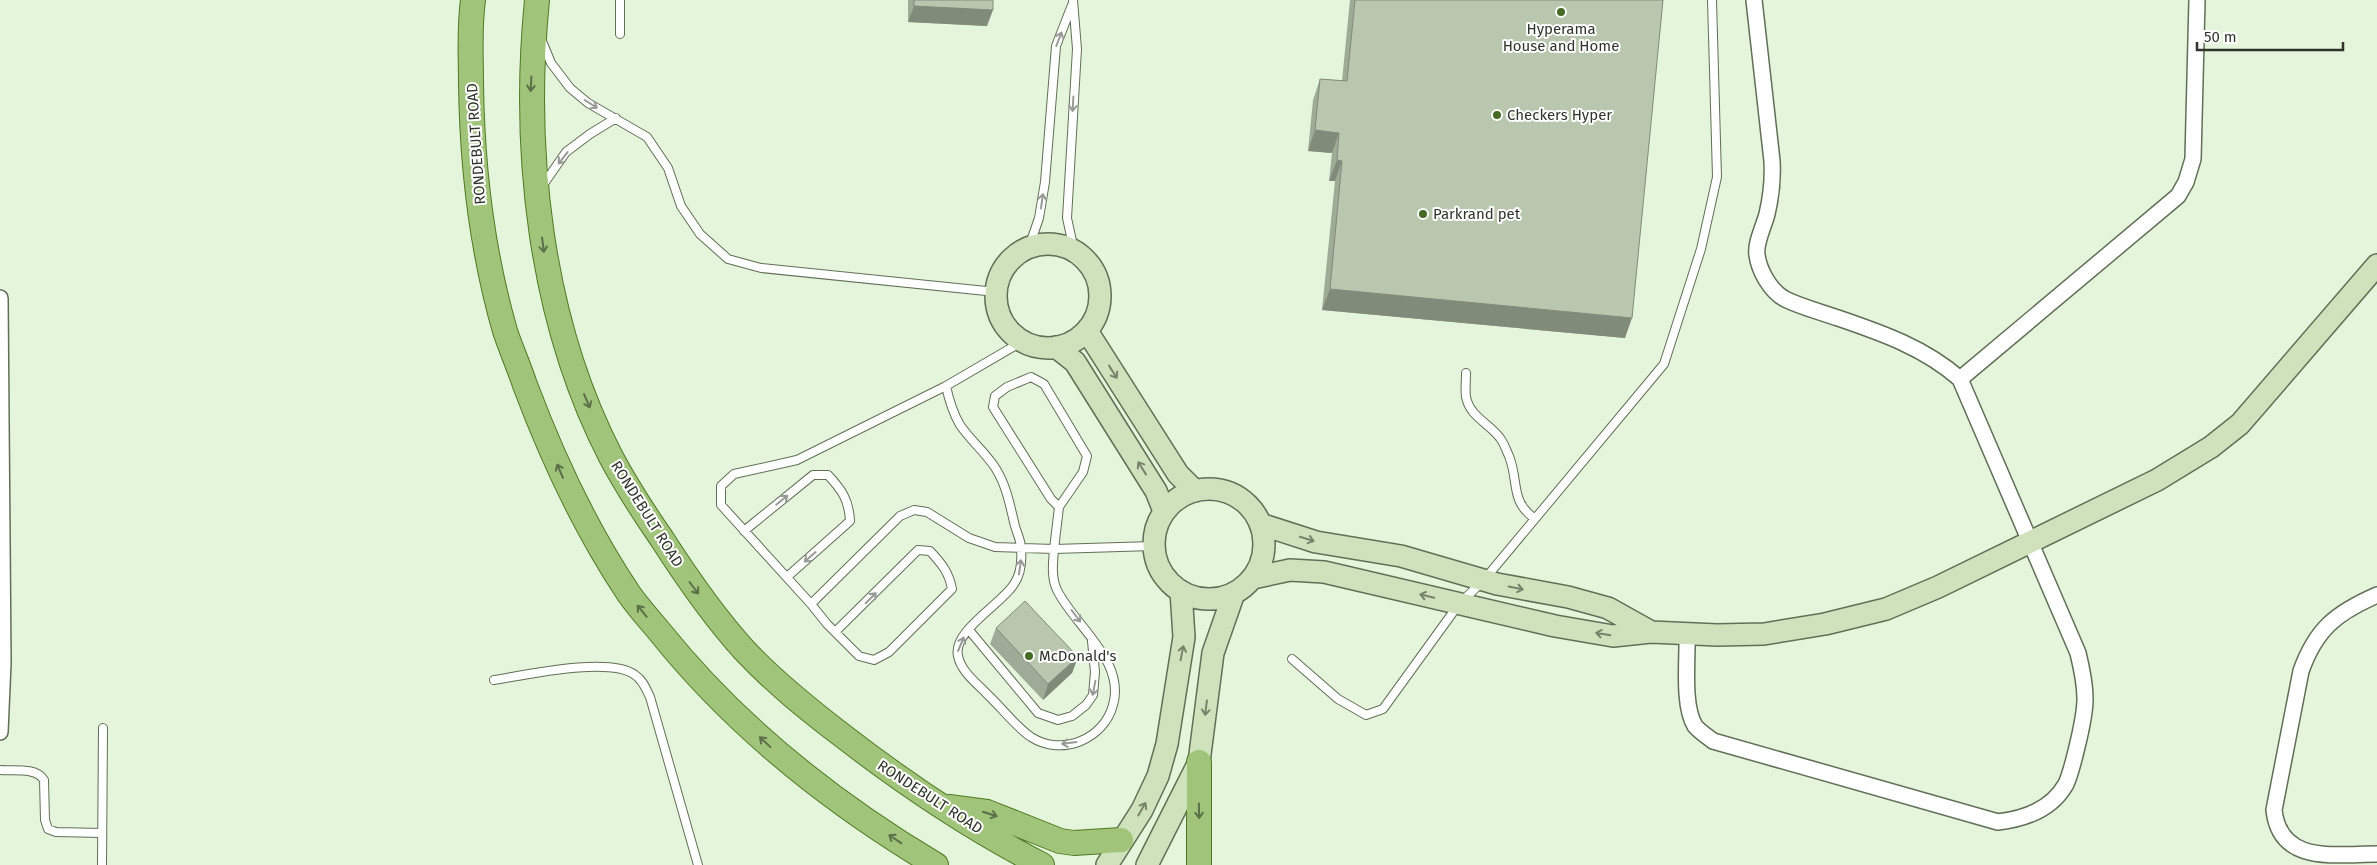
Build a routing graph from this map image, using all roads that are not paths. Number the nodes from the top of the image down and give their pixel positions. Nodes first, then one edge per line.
1 (472, 0) edge
2 (537, 0) edge
3 (620, 0) edge
4 (1712, 0) edge
5 (1754, 0) edge
6 (2197, 0) edge
7 (1073, 2) edge
8 (534, 23) junction
9 (620, 34) dead end
10 (616, 118) junction
11 (536, 194) junction
12 (1029, 247) junction
13 (1074, 250) junction
14 (2377, 265) edge
15 (996, 292) junction
16 (0, 298) edge
17 (1087, 331) junction
18 (1023, 341) junction
19 (1056, 347) junction
20 (1466, 373) dead end
21 (1960, 379) junction
22 (946, 386) junction
23 (1194, 491) junction
24 (1059, 507) junction
25 (1164, 511) junction
26 (1534, 518) junction
27 (1260, 524) junction
28 (744, 530) junction
29 (2031, 542) junction
30 (1153, 546) junction
31 (1021, 547) junction
32 (1054, 549) junction
33 (787, 577) junction
34 (1253, 578) junction
35 (1484, 580) junction
36 (1181, 591) junction
37 (1234, 593) junction
38 (2377, 595) edge
39 (811, 604) junction
40 (1459, 604) junction
41 (970, 630) junction
42 (835, 632) junction
43 (1651, 632) junction
44 (1687, 632) junction
45 (1092, 639) junction
46 (1292, 658) dead end
47 (494, 680) dead end
48 (103, 728) dead end
49 (0, 732) edge
50 (1199, 762) junction
51 (0, 770) edge
52 (942, 806) junction
53 (102, 833) junction
54 (1121, 840) junction
55 (2377, 854) edge
56 (102, 865) edge
57 (698, 865) edge
58 (936, 865) edge
59 (1042, 865) edge
60 (1106, 865) edge
61 (1147, 865) edge
62 (1199, 865) edge

58 -> 1 main road, RONDEBULT ROAD
2 - 8 main road, RONDEBULT ROAD
3 - 9 lane
4 - 26 lane
5 - 21 street
6 - 21 street
12 -> 7 lane
7 -> 13 lane
8 -> 10 lane
8 -> 11 main road, RONDEBULT ROAD
10 -> 11 lane
10 - 15 lane
11 -> 52 main road, RONDEBULT ROAD
12 - 13 street
12 - 15 street
13 - 17 street
14 - 29 street
15 - 18 street
16 - 49 street
17 - 19 street
17 -> 23 street
18 - 19 street
18 - 22 lane
25 -> 19 street
20 - 26 lane
21 - 29 street
22 - 28 lane
22 - 31 lane
23 - 25 street
23 - 27 street
24 - 24 lane
24 - 32 lane
25 - 30 street
26 - 35 lane
27 - 34 street
27 -> 35 street
28 - 33 lane
28 -> 33 lane
29 - 44 street
29 - 44 street
30 - 32 lane
30 - 36 street
31 - 32 lane
31 - 39 lane
41 -> 31 lane
32 -> 45 lane
33 - 39 lane
34 - 37 street
40 -> 34 street
35 - 40 lane
35 -> 43 street
36 - 37 street
54 -> 36 street
37 -> 50 street
38 - 55 street
39 - 42 lane
43 -> 40 street
40 - 46 lane
45 -> 41 lane
45 -> 41 lane
42 -> 42 lane
43 - 44 street
47 - 57 lane
48 - 53 lane
50 - 61 street
50 -> 62 main road
51 - 53 lane
52 -> 54 main road
52 - 59 main road, RONDEBULT ROAD
53 - 56 lane
54 - 60 street

